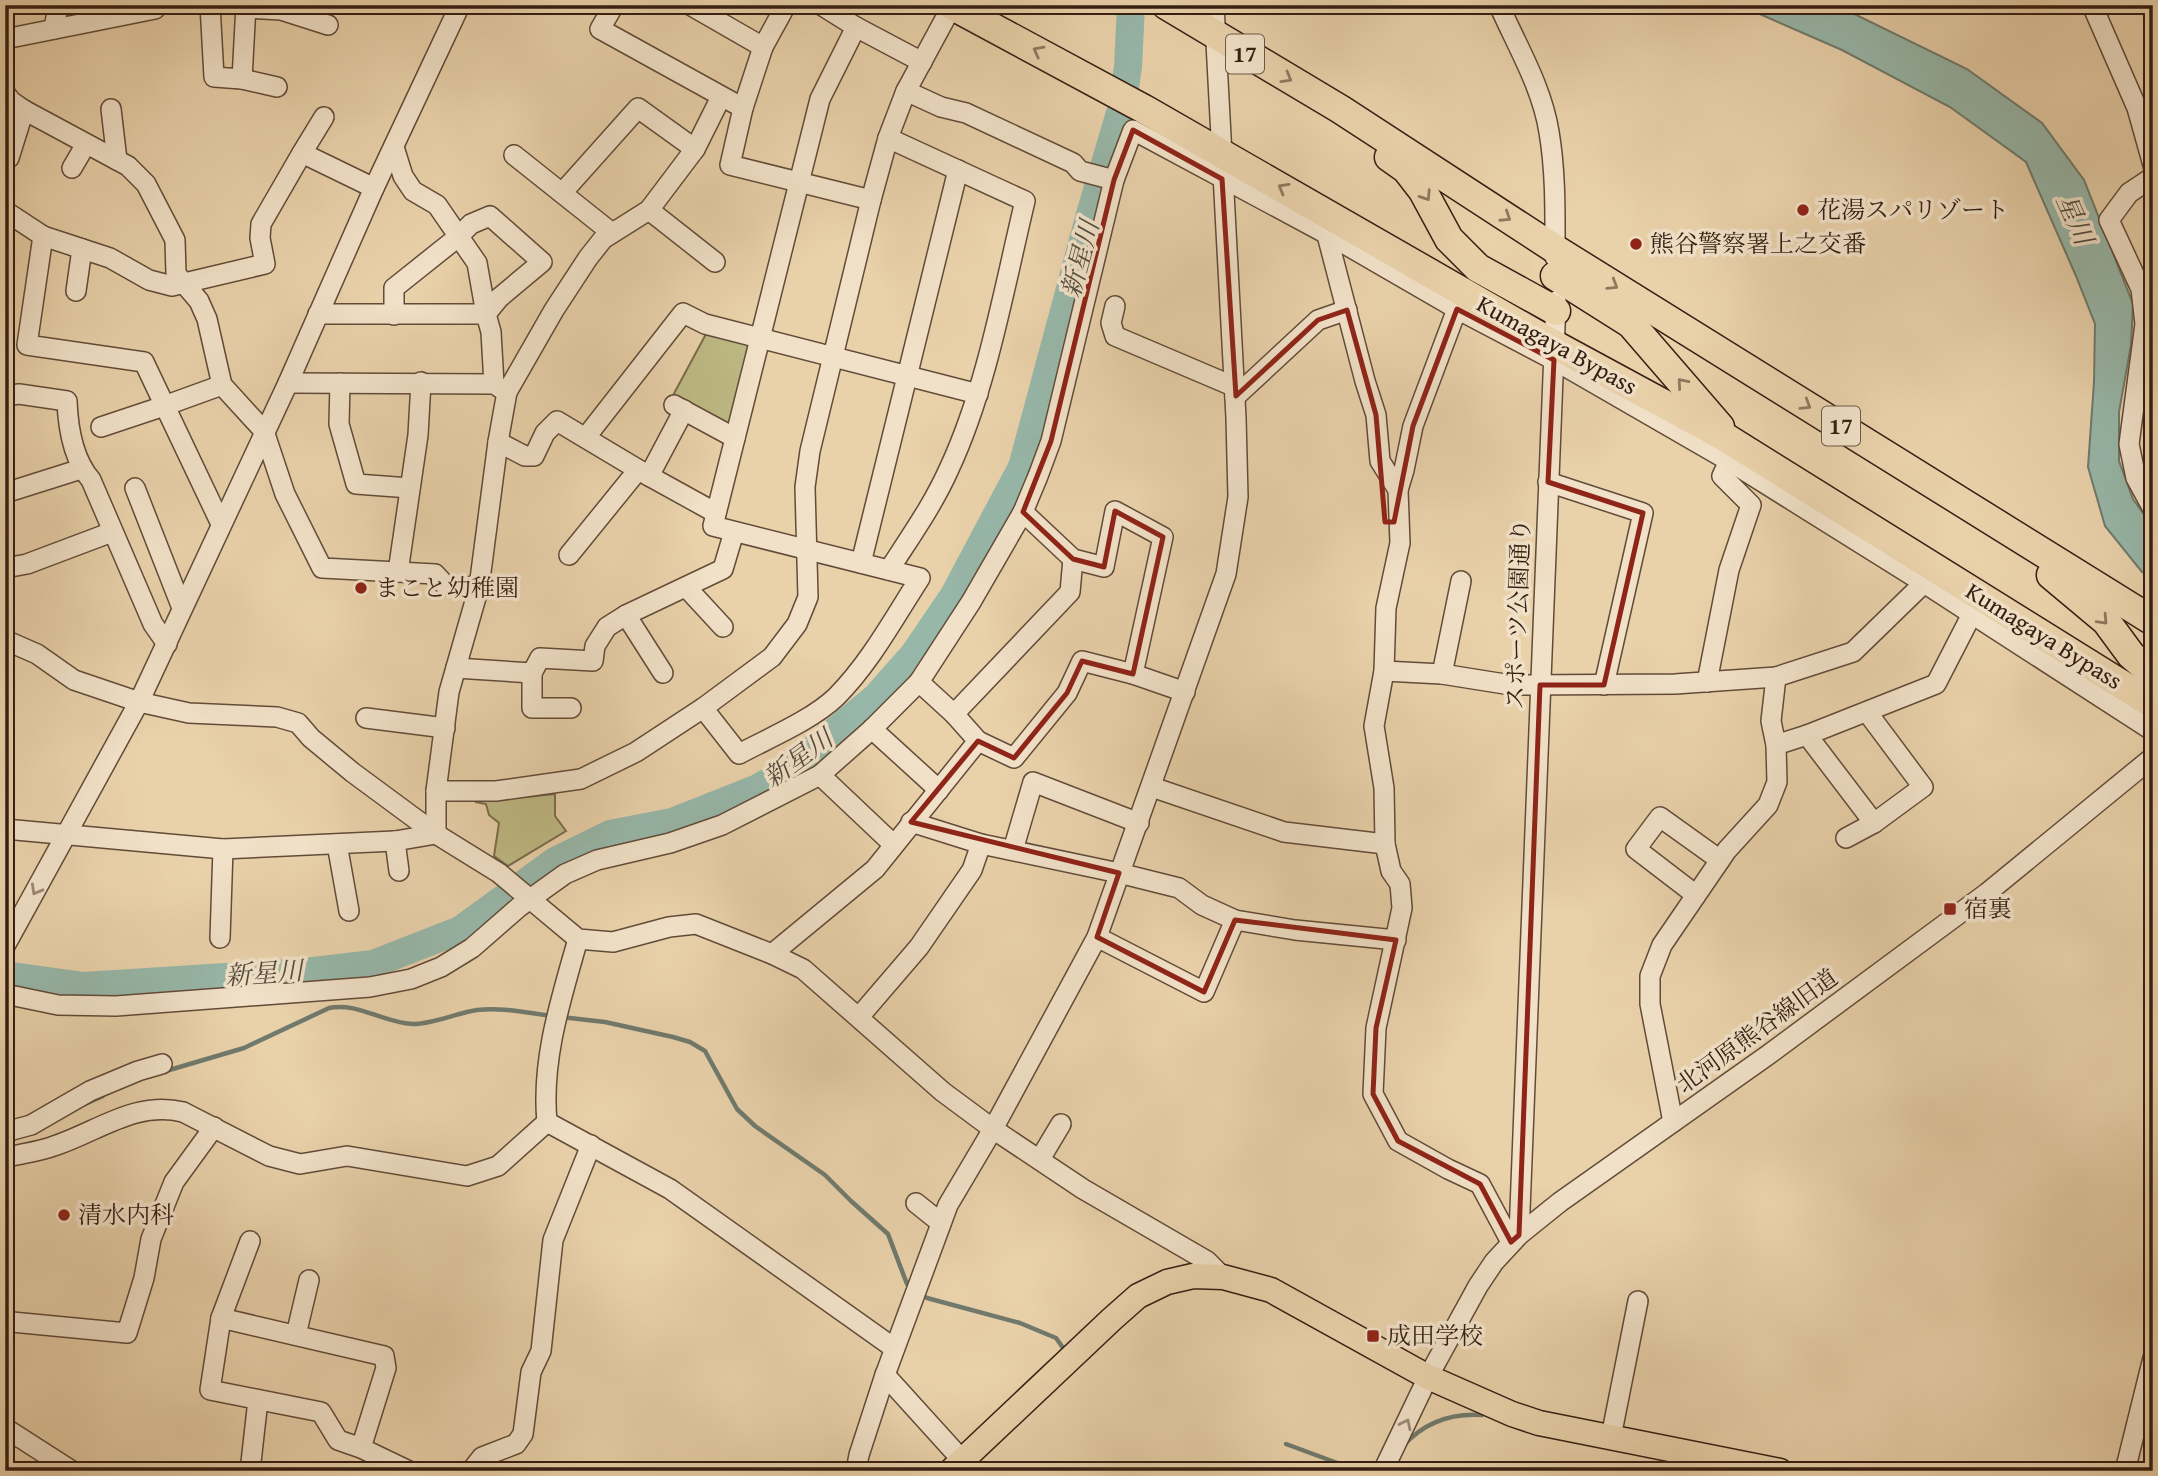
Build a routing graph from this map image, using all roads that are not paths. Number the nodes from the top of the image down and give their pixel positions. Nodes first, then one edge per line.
1 (58, 5) edge
2 (154, 5) edge
3 (210, 5) edge
4 (460, 5) edge
5 (614, 5) edge
6 (690, 5) edge
7 (786, 5) edge
8 (821, 5) edge
9 (1166, 5) edge
10 (1499, 5) edge
11 (2092, 5) edge
12 (952, 6) edge
13 (1213, 6) edge
14 (246, 7) edge
15 (328, 25) dead end
16 (856, 27) junction
17 (54, 29) junction
18 (1216, 37) junction
19 (5, 39) edge
20 (763, 47) junction
21 (922, 62) junction
22 (242, 79) junction
23 (277, 87) dead end
24 (906, 91) junction
25 (5, 93) edge
26 (721, 97) junction
27 (1326, 100) junction
28 (111, 108) dead end
29 (743, 108) junction
30 (24, 110) junction
31 (324, 117) dead end
32 (887, 138) junction
33 (86, 144) junction
34 (394, 147) junction
35 (695, 149) junction
36 (302, 153) junction
37 (514, 155) dead end
38 (5, 157) edge
39 (117, 160) junction
40 (2153, 165) edge
41 (1222, 166) junction
42 (72, 168) dead end
43 (958, 170) junction
44 (2153, 177) edge
45 (1114, 179) junction
46 (799, 181) junction
47 (374, 188) junction
48 (562, 193) junction
49 (871, 200) junction
50 (649, 210) junction
51 (5, 211) edge
52 (612, 233) junction
53 (1327, 235) junction
54 (43, 236) junction
55 (458, 237) junction
56 (82, 249) junction
57 (715, 262) dead end
58 (1555, 263) junction
59 (183, 284) junction
60 (76, 291) dead end
61 (1115, 306) dead end
62 (1457, 309) junction
63 (1347, 310) junction
64 (1556, 311) junction
65 (318, 314) junction
66 (486, 314) junction
67 (394, 315) junction
68 (760, 339) junction
69 (1554, 352) junction
70 (833, 358) junction
71 (906, 376) junction
72 (421, 382) junction
73 (288, 383) junction
74 (340, 383) junction
75 (222, 385) junction
76 (501, 388) junction
77 (1235, 392) junction
78 (978, 394) junction
79 (5, 397) edge
80 (164, 406) junction
81 (101, 427) dead end
82 (264, 431) junction
83 (586, 437) junction
84 (735, 438) junction
85 (498, 442) junction
86 (1726, 449) junction
87 (81, 469) junction
88 (644, 473) junction
89 (1548, 482) junction
90 (135, 488) dead end
91 (410, 488) junction
92 (1398, 489) junction
93 (5, 493) edge
94 (2153, 509) edge
95 (1023, 512) junction
96 (716, 513) junction
97 (221, 524) junction
98 (1999, 525) junction
99 (734, 531) junction
100 (112, 532) junction
101 (808, 550) junction
102 (569, 555) dead end
103 (1073, 559) junction
104 (861, 563) junction
105 (5, 568) edge
106 (889, 570) junction
107 (398, 572) junction
108 (1461, 581) dead end
109 (1924, 583) junction
110 (479, 587) junction
111 (686, 587) junction
112 (182, 608) junction
113 (1972, 614) junction
114 (626, 615) junction
115 (2153, 621) edge
116 (723, 627) dead end
117 (5, 640) edge
118 (167, 643) junction
119 (456, 667) junction
120 (1384, 671) junction
121 (532, 673) junction
122 (663, 673) dead end
123 (1133, 674) junction
124 (1442, 674) junction
125 (2153, 674) edge
126 (1776, 677) junction
127 (919, 682) junction
128 (1707, 682) junction
129 (1540, 685) junction
130 (1604, 685) junction
131 (1185, 692) junction
132 (139, 702) junction
133 (2153, 704) edge
134 (571, 708) dead end
135 (703, 708) junction
136 (1867, 712) junction
137 (954, 713) junction
138 (366, 718) dead end
139 (445, 728) junction
140 (872, 729) junction
141 (2153, 731) edge
142 (1807, 735) junction
143 (978, 741) junction
144 (1776, 745) junction
145 (2153, 757) edge
146 (820, 775) junction
147 (1152, 787) junction
148 (939, 790) junction
149 (436, 791) junction
150 (911, 822) junction
151 (1139, 823) junction
152 (1874, 823) junction
153 (5, 830) edge
154 (436, 834) junction
155 (68, 835) junction
156 (1846, 838) dead end
157 (395, 841) junction
158 (337, 844) junction
159 (981, 844) junction
160 (1385, 844) junction
161 (894, 845) junction
162 (223, 849) junction
163 (1013, 850) junction
164 (1720, 860) junction
165 (399, 871) dead end
166 (1119, 873) junction
167 (1696, 895) junction
168 (531, 900) junction
169 (349, 911) dead end
170 (1235, 920) junction
171 (1097, 936) junction
172 (220, 937) dead end
173 (578, 939) junction
174 (1396, 940) junction
175 (5, 946) edge
176 (772, 954) junction
177 (5, 994) edge
178 (859, 1017) junction
179 (162, 1064) dead end
180 (547, 1122) junction
181 (1673, 1122) junction
182 (1061, 1124) dead end
183 (214, 1127) junction
184 (993, 1129) junction
185 (5, 1132) edge
186 (592, 1145) junction
187 (5, 1155) edge
188 (1040, 1160) junction
189 (916, 1203) dead end
190 (941, 1223) junction
191 (1515, 1238) junction
192 (250, 1241) dead end
193 (1223, 1276) junction
194 (309, 1280) dead end
195 (1639, 1301) dead end
196 (221, 1318) junction
197 (5, 1323) edge
198 (296, 1335) junction
199 (894, 1348) junction
200 (2153, 1358) edge
201 (885, 1375) junction
202 (1428, 1377) junction
203 (258, 1400) junction
204 (5, 1428) edge
205 (1611, 1437) junction
206 (365, 1457) edge
207 (957, 1467) edge
208 (72, 1471) edge
209 (250, 1471) edge
210 (409, 1471) edge
211 (471, 1471) edge
212 (856, 1471) edge
213 (1383, 1471) edge
214 (1780, 1471) edge
215 (2125, 1471) edge

1 - 17 street
2 - 17 street
3 - 22 street
4 - 34 street
5 - 26 street
6 - 20 street
7 - 20 street
8 - 16 street
9 - 18 highway, 17
10 - 58 street, スポーツ公園通り
11 - 40 street
12 - 21 street
41 -> 12 highway, Kumagaya Bypass
13 - 18 street
14 - 15 street
14 - 22 street
16 - 21 street
16 - 46 street
17 - 19 street
18 -> 27 highway, 17
18 - 41 street
20 - 29 street
21 - 24 street
22 - 23 street
24 - 32 street
24 - 45 street
25 - 30 street
26 - 29 street
26 - 35 street
27 -> 58 highway, 17
27 -> 64 highway
28 - 39 street
29 - 46 street
30 - 33 street
30 - 38 street
31 - 36 street
32 - 43 street
32 - 49 street
33 - 39 street
33 - 42 street
34 - 47 street
34 - 55 street
35 - 48 street
35 - 50 street
36 - 47 street
36 - 59 street
37 - 48 street
39 - 59 street
41 - 45 street
41 - 53 street
69 -> 41 highway, Kumagaya Bypass
41 - 77 street
43 - 71 street
43 - 78 street
44 - 94 street
45 - 95 street
46 - 49 street
46 - 68 street
47 - 65 street
48 - 52 street
49 - 70 street
50 - 52 street
50 - 57 street
51 - 54 street
52 - 76 street
53 - 62 street
53 - 63 street
54 - 56 street
54 - 80 street
55 - 66 street
55 - 66 street
55 - 67 street
56 - 59 street
56 - 60 street
58 - 64 street, スポーツ公園通り
86 -> 58 highway
58 -> 98 highway, 17
59 - 75 street
61 - 77 street
62 - 69 street
62 - 92 street
63 - 77 street
63 - 92 street
64 - 69 street, スポーツ公園通り
65 - 67 street
65 - 73 street
66 - 67 street
66 - 76 street
68 - 70 street
68 - 83 street
68 - 84 street
69 - 86 highway, Kumagaya Bypass
69 - 89 street, スポーツ公園通り
70 - 71 street
70 - 101 street
71 - 78 street
71 - 104 street
72 - 74 street
72 - 76 street
72 - 91 street
73 - 74 street
73 - 82 street
74 - 91 street
75 - 80 street
75 - 82 street
76 - 85 street
77 - 131 street
78 - 106 street
79 - 87 street
80 - 81 street
80 - 97 street
82 - 97 street
82 - 107 street
83 - 85 street
83 - 88 street
84 - 88 street
84 - 96 street
85 - 110 street
86 - 109 street
86 - 128 street
86 - 133 highway, Kumagaya Bypass
87 - 93 street
87 - 100 street
88 - 96 street
88 - 102 street
89 - 129 street, スポーツ公園通り
89 - 130 street
90 - 112 street
91 - 107 street
92 - 120 street
95 - 103 street
95 - 127 street
96 - 99 street
97 - 112 street
98 - 115 highway, 17
98 -> 125 highway
99 - 101 street
99 - 111 street
100 - 105 street
100 - 118 street
101 - 104 street
101 - 135 street
103 - 123 street
103 - 137 street
104 - 106 street
106 - 135 street
107 - 110 street
108 - 124 street
109 - 113 street
109 - 126 street
110 - 119 street
111 - 114 street
111 - 116 street
112 - 118 street
113 - 136 street
113 - 141 street
114 - 121 street
114 - 122 street
117 - 132 street
118 - 132 street
119 - 121 street
119 - 139 street
120 - 124 street
120 - 160 street
121 - 134 street
123 - 131 street
123 - 143 street
124 - 129 street
126 - 128 street
126 - 144 street
127 - 137 street
127 - 140 street
128 - 130 street
129 - 130 street
129 - 191 street, スポーツ公園通り
131 - 147 street
132 - 154 street
132 - 155 street
135 - 149 street
136 - 142 street
136 - 152 street
137 - 143 street
138 - 139 street
139 - 149 street
140 - 146 street
140 - 148 street
142 - 144 street
142 - 152 street
143 - 148 street
144 - 164 street
145 - 181 street, 北河原熊谷線旧道
146 - 161 street
146 - 168 street
147 - 151 street
147 - 160 street
148 - 150 street
149 - 154 street
150 - 159 street
150 - 161 street
151 - 163 street
151 - 166 street
152 - 156 street
153 - 155 street
154 - 157 street
154 - 168 street
155 - 162 street
155 -> 175 street
157 - 158 street
157 - 165 street
158 - 162 street
158 - 169 street
159 - 163 street
159 - 178 street
160 - 174 street
161 - 176 street
162 - 172 street
163 - 166 street
164 - 167 street
164 - 167 street
166 - 170 street
166 - 171 street
167 - 181 street
168 - 173 street
168 - 177 street
170 - 171 street
170 - 174 street
171 - 184 street
173 - 176 street
173 - 180 street
174 - 191 street
176 - 178 street
178 - 184 street
179 - 185 street
180 - 183 street
180 - 186 street
181 - 191 street, 北河原熊谷線旧道
182 - 188 street
183 - 187 street
183 - 197 street
184 - 188 street
184 - 190 street
186 - 199 street
186 - 211 street
188 - 193 street
189 - 190 street
190 - 199 street
191 - 202 street, 北河原熊谷線旧道
192 - 196 street
193 - 202 main road
193 - 207 main road
194 - 198 street
195 - 205 street
196 - 198 street
196 - 203 street
198 - 206 street
199 - 201 street
200 - 215 street
201 - 207 street
201 - 212 street
202 - 205 main road
213 -> 202 street, 北河原熊谷線旧道
203 - 206 street
203 - 209 street
204 - 208 street
205 - 214 main road
206 - 210 street

